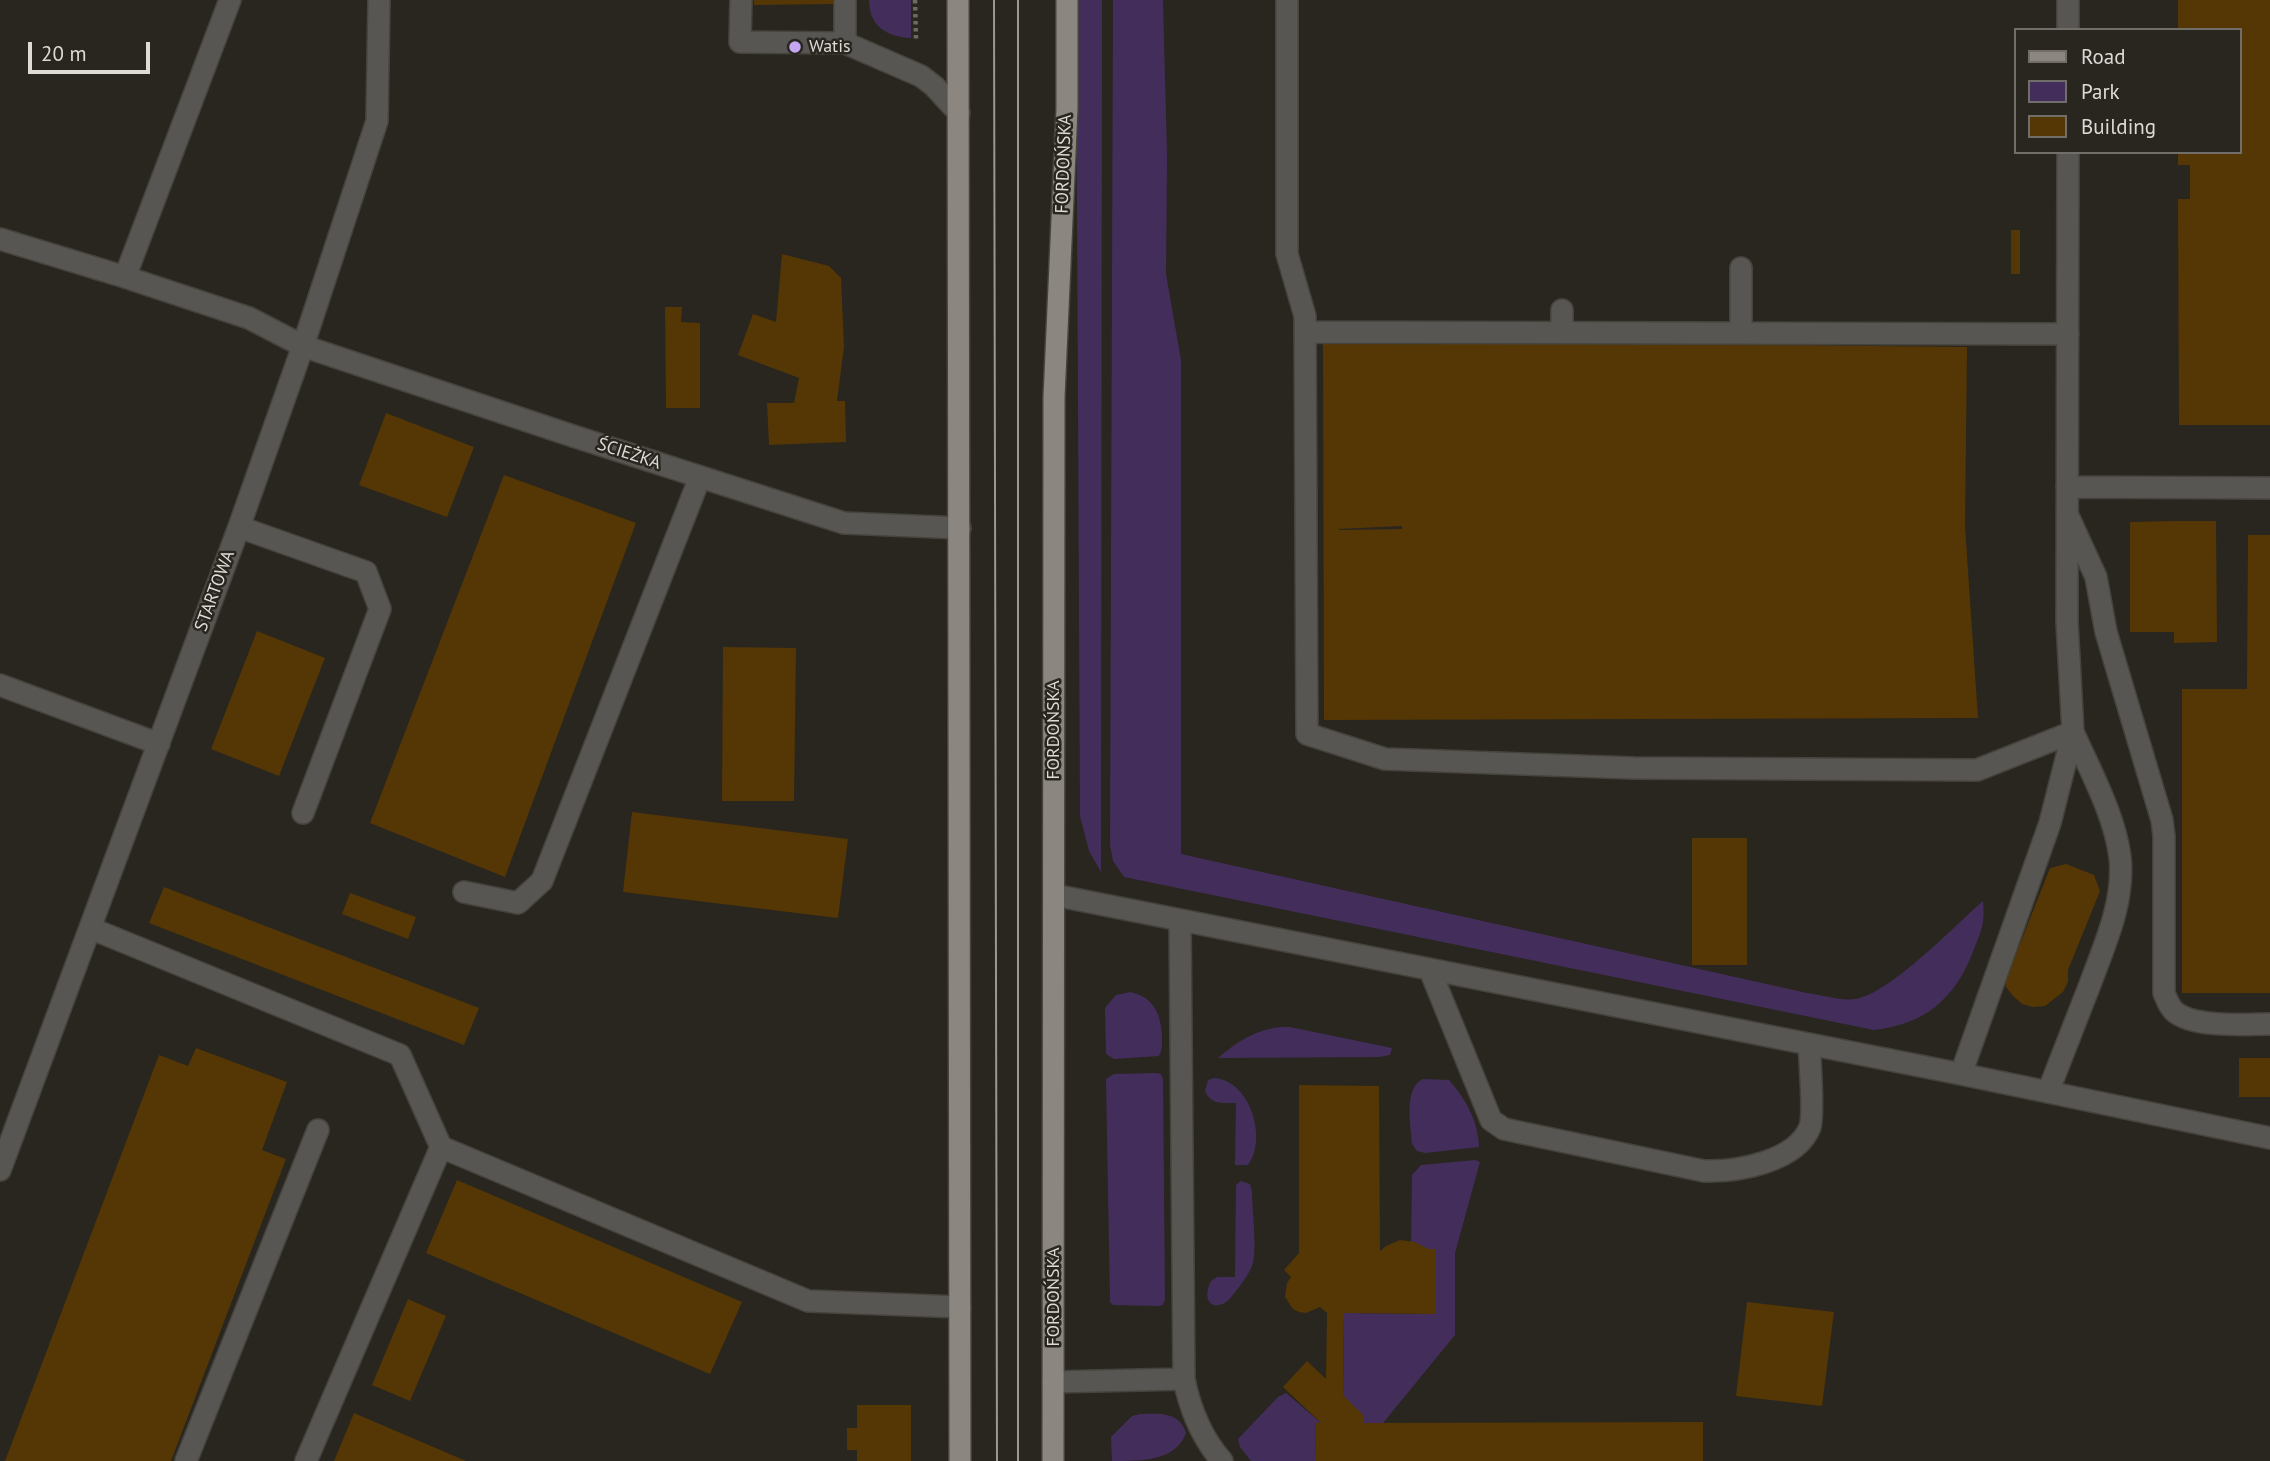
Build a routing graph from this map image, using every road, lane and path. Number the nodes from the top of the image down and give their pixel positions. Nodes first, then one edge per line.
1 (230, 0) edge
2 (379, 0) edge
3 (741, 0) edge
4 (845, 0) edge
5 (958, 0) edge
6 (1067, 0) edge
7 (1287, 0) edge
8 (2068, 0) edge
9 (2068, 28) edge
10 (845, 43) junction
11 (959, 113) junction
12 (2068, 154) edge
13 (0, 239) edge
14 (1741, 268) dead end
15 (125, 277) junction
16 (1562, 310) dead end
17 (1305, 332) junction
18 (1562, 332) junction
19 (1741, 333) junction
20 (2068, 334) junction
21 (303, 346) junction
22 (700, 477) junction
23 (2067, 487) junction
24 (2270, 488) edge
25 (2067, 513) junction
26 (239, 527) junction
27 (960, 528) junction
28 (0, 685) edge
29 (2073, 732) junction
30 (159, 744) junction
31 (303, 813) dead end
32 (464, 892) dead end
33 (1054, 895) junction
34 (1180, 922) junction
35 (90, 928) junction
36 (1430, 971) junction
37 (2270, 1024) edge
38 (1810, 1045) junction
39 (1961, 1074) junction
40 (2048, 1092) junction
41 (318, 1130) dead end
42 (2270, 1138) edge
43 (441, 1147) junction
44 (2, 1156) edge
45 (960, 1307) junction
46 (1184, 1379) junction
47 (1054, 1382) junction
48 (186, 1461) edge
49 (306, 1461) edge
50 (960, 1461) edge
51 (1053, 1461) edge
52 (1222, 1461) edge

1 - 15 street
2 - 21 street, STARTOWA
3 - 10 street
4 - 10 street
5 - 11 main road
6 - 33 main road, FORDOŃSKA
7 - 17 street
8 - 9 street
10 - 11 street
11 - 27 main road
12 - 20 street
13 - 15 street, ŚCIEŻKA
14 - 19 street
15 - 21 street, ŚCIEŻKA
16 - 18 street
17 - 18 street
17 - 29 street
18 - 19 street
19 - 20 street
20 - 23 street
21 - 22 street, ŚCIEŻKA
21 - 26 street, STARTOWA
22 - 27 street, ŚCIEŻKA
22 - 32 street
23 - 24 street
23 - 25 street
25 - 29 street
25 - 37 street
26 - 30 street, STARTOWA
26 - 31 street
27 - 45 main road
28 - 30 street
29 - 39 street
29 - 40 street
30 - 35 street, STARTOWA
33 - 34 street
33 - 47 main road, FORDOŃSKA
34 - 36 street
34 - 46 street
35 - 43 street
35 - 44 street, STARTOWA
36 - 38 street
36 - 38 street
38 - 39 street
39 - 40 street
40 - 42 street
41 - 48 street
43 - 45 street
43 - 49 street
45 - 50 main road
46 - 47 street
46 - 52 street
47 - 51 main road, FORDOŃSKA

